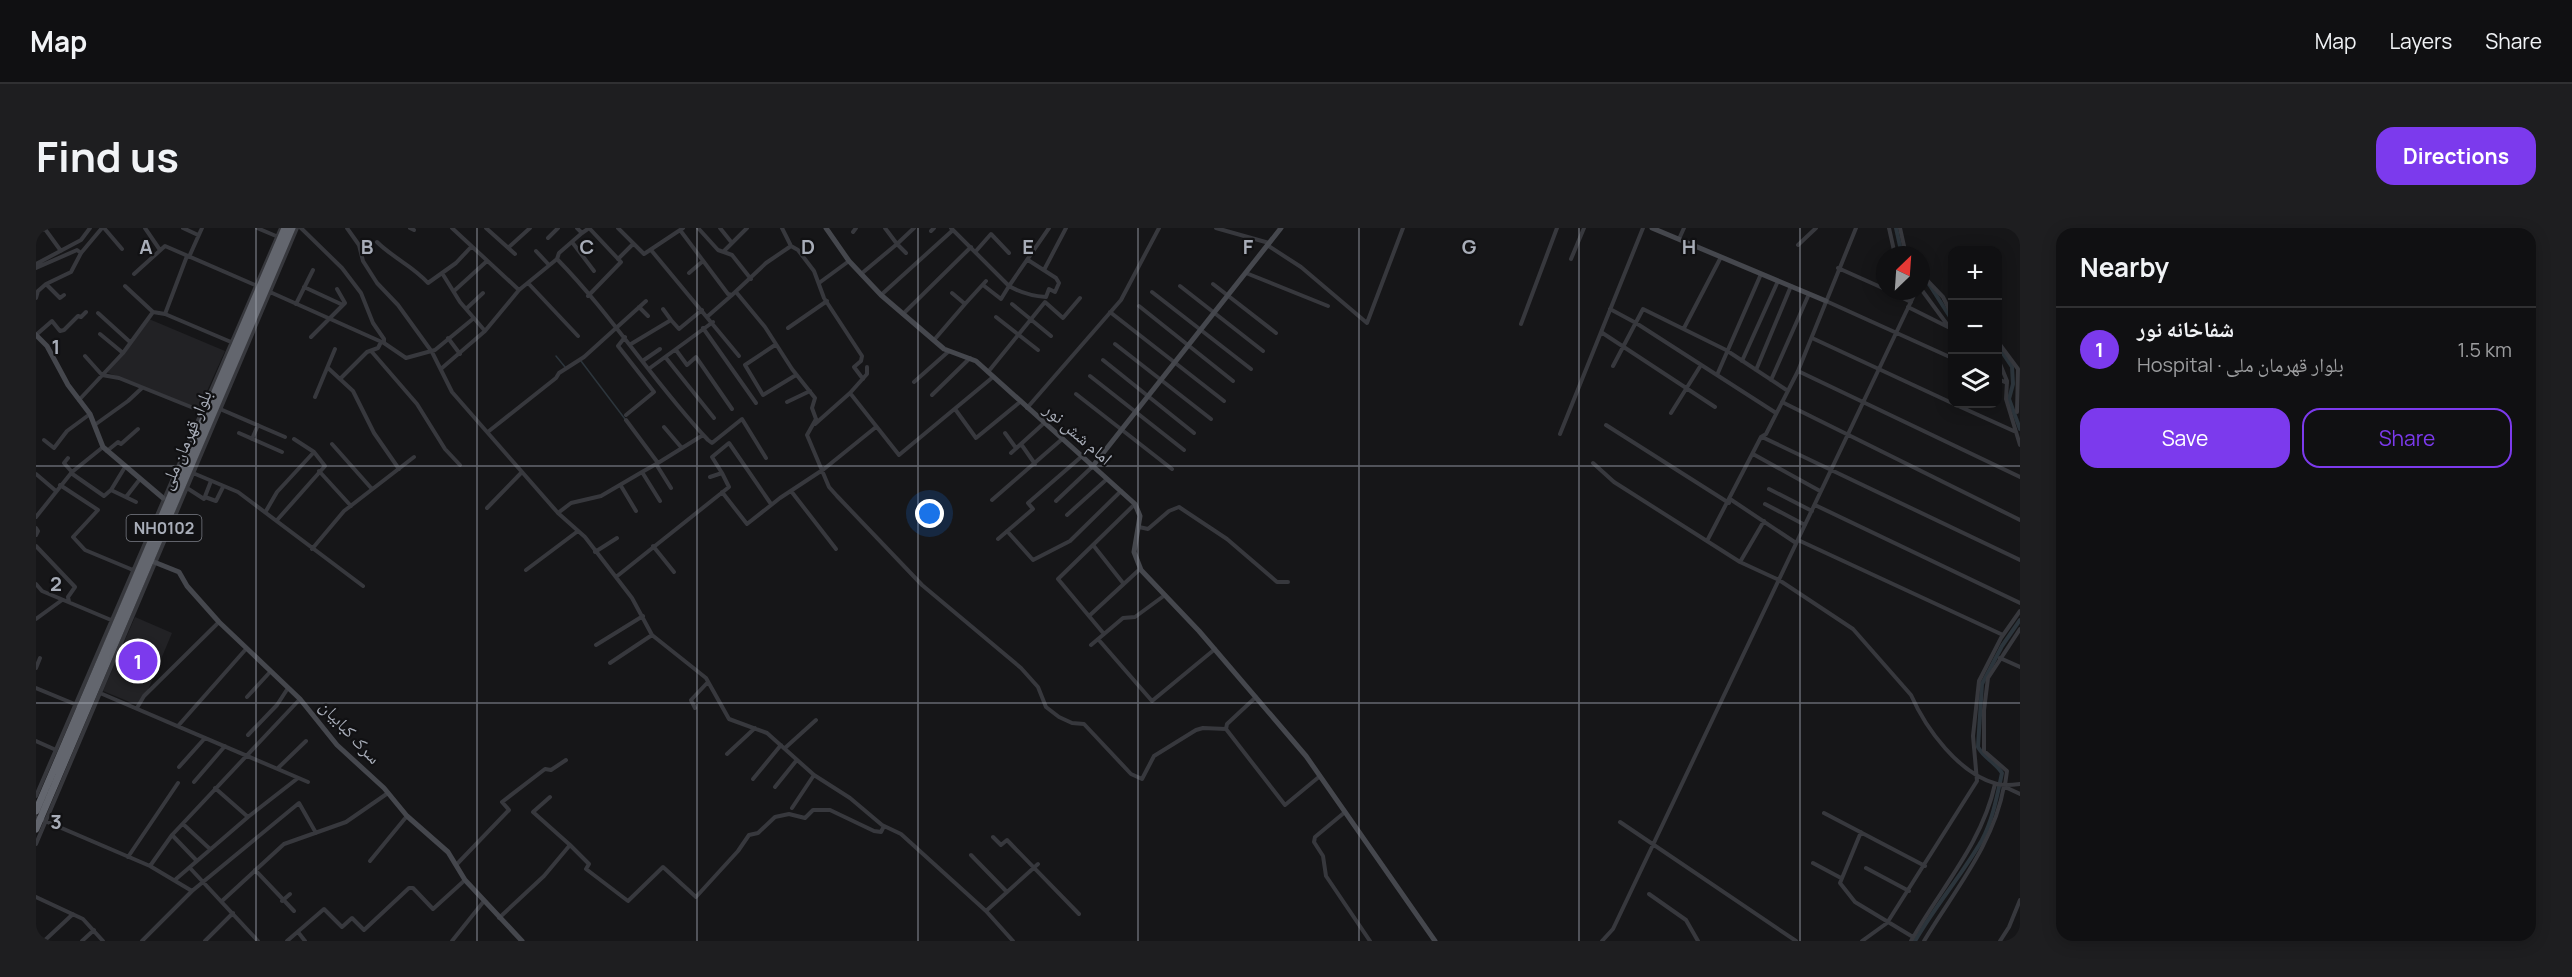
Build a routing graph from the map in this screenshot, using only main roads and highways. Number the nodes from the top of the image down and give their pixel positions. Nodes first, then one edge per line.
1 (283, 228) edge
2 (292, 228) edge
3 (281, 238) junction
4 (84, 708) junction
5 (36, 811) edge
6 (41, 819) edge
7 (36, 829) edge

1 - 3 highway, بلوار قهرمان ملی / NH0102
2 - 3 highway, بلوار قهرمان ملی / NH0102
3 - 4 highway, بلوار قهرمان ملی / NH0102
4 - 5 highway, بلوار قهرمان ملی / NH0102
4 - 6 highway, بلوار قهرمان ملی / NH0102
6 - 7 highway, بلوار قهرمان ملی / NH0102

